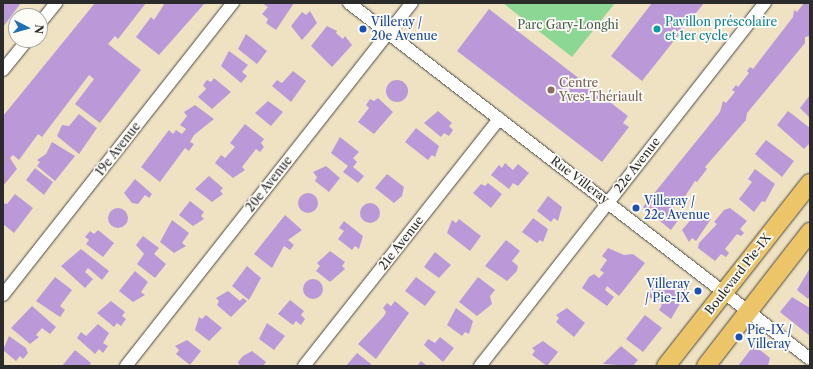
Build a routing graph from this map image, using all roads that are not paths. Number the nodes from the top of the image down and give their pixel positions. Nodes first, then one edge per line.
1 (56, 3) edge
2 (232, 3) edge
3 (349, 3) edge
4 (412, 3) edge
5 (766, 3) edge
6 (48, 13) edge
7 (388, 33) junction
8 (21, 48) edge
9 (3, 70) edge
10 (499, 119) junction
11 (810, 183) edge
12 (608, 202) junction
13 (810, 232) edge
14 (724, 293) junction
15 (3, 295) edge
16 (749, 311) junction
17 (810, 359) edge
18 (126, 366) edge
19 (304, 366) edge
20 (480, 366) edge
21 (666, 366) edge
22 (706, 366) edge

1 - 6 street
2 - 15 street, 19e Avenue
3 - 7 street, Rue Villeray
4 - 7 street, 20e Avenue
5 - 12 street, 22e Avenue
7 - 10 street, Rue Villeray
7 - 18 street, 20e Avenue
8 - 9 street
10 - 12 street, Rue Villeray
10 - 19 street, 21e Avenue
11 - 14 main road, Boulevard Pie-IX
12 - 14 street, Rue Villeray
12 - 20 street, 22e Avenue
13 - 16 main road
14 - 16 street, Rue Villeray
14 - 21 main road, Boulevard Pie-IX
16 - 17 street, Rue Villeray
16 - 22 main road

